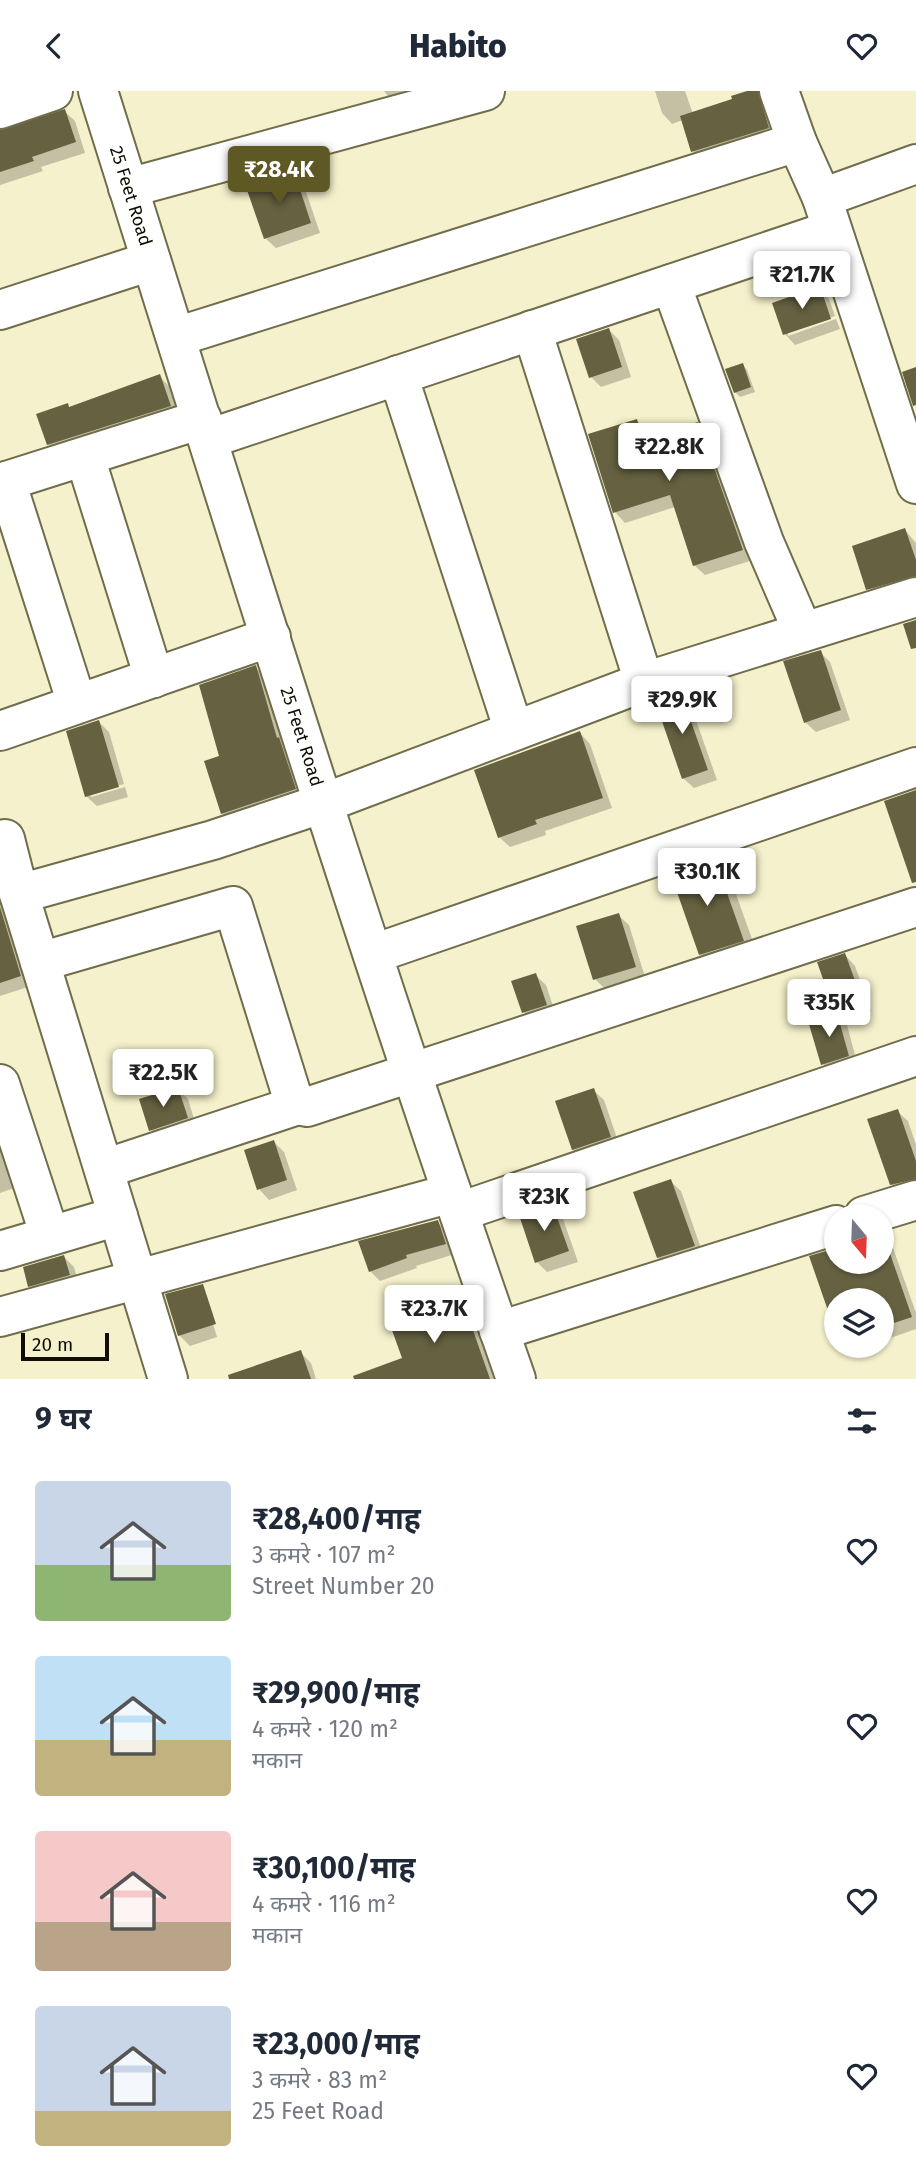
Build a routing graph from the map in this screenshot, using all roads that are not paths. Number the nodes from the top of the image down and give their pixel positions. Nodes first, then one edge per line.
1 (53, 91) edge
2 (97, 91) edge
3 (485, 91) edge
4 (779, 91) edge
5 (0, 109) edge
6 (797, 142) junction
7 (916, 164) edge
8 (128, 188) junction
9 (827, 214) junction
10 (151, 261) junction
11 (671, 284) junction
12 (0, 310) edge
13 (532, 330) junction
14 (176, 337) junction
15 (398, 375) junction
16 (205, 429) junction
17 (85, 457) junction
18 (3, 482) edge
19 (916, 484) edge
20 (916, 597) edge
21 (803, 632) junction
22 (271, 638) junction
23 (154, 678) junction
24 (644, 682) junction
25 (77, 704) junction
26 (0, 731) edge
27 (514, 731) junction
28 (916, 767) edge
29 (324, 803) junction
30 (2, 835) edge
31 (19, 894) junction
32 (916, 907) edge
33 (373, 954) junction
34 (40, 962) junction
35 (915, 1060) edge
36 (413, 1073) junction
37 (0, 1084) edge
38 (298, 1105) junction
39 (104, 1170) junction
40 (916, 1200) edge
41 (455, 1203) junction
42 (894, 1207) edge
43 (118, 1216) junction
44 (824, 1229) edge
45 (50, 1237) junction
46 (0, 1251) edge
47 (137, 1278) junction
48 (0, 1317) edge
49 (499, 1331) junction
50 (168, 1379) edge
51 (516, 1379) edge

1 - 5 street
2 - 8 street, 25 Feet Road
3 - 8 street
4 - 6 street
6 - 9 street
6 - 14 street
7 - 9 street
8 - 10 street, 25 Feet Road
9 - 11 street
9 - 19 street
10 - 12 street
10 - 14 street, 25 Feet Road
11 - 13 street
11 - 21 street
13 - 15 street
13 - 24 street
14 - 16 street, 25 Feet Road
15 - 16 street
15 - 27 street
16 - 17 street
16 - 22 street, 25 Feet Road
17 - 18 street
17 - 23 street
18 - 25 street
20 - 21 street
21 - 24 street
22 - 23 street
22 - 29 street, 25 Feet Road
23 - 25 street
24 - 27 street
25 - 26 street
27 - 29 street
28 - 33 street
29 - 31 street
29 - 33 street, 25 Feet Road
30 - 31 street
31 - 34 street
32 - 36 street
33 - 36 street, 25 Feet Road
34 - 38 street
34 - 39 street
35 - 41 street
36 - 38 street
36 - 41 street, 25 Feet Road
37 - 45 street
38 - 39 street
39 - 43 street
40 - 42 street
41 - 47 street
41 - 49 street, 25 Feet Road
43 - 45 street
43 - 47 street
44 - 49 street
45 - 46 street
47 - 48 street
47 - 50 street
49 - 51 street, 25 Feet Road

